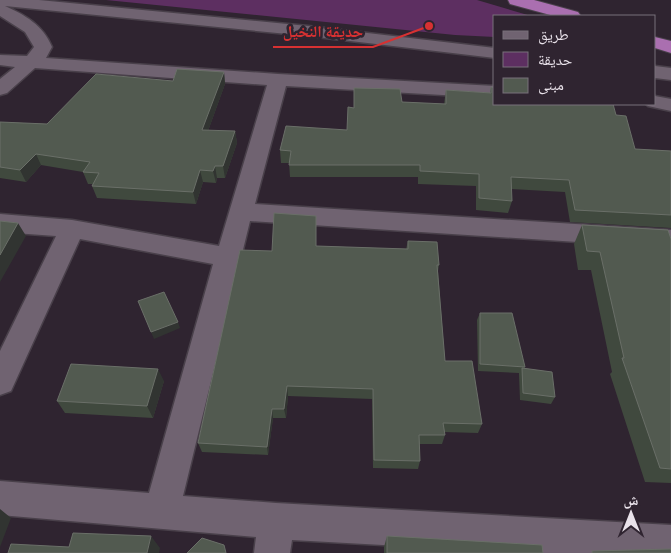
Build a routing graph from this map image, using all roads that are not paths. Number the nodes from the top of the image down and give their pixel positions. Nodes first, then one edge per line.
1 (516, 0) edge
2 (0, 1) edge
3 (0, 10) edge
4 (568, 15) edge
5 (656, 42) edge
6 (671, 47) edge
7 (493, 53) edge
8 (0, 60) edge
9 (31, 62) junction
10 (656, 72) edge
11 (671, 74) edge
12 (278, 80) junction
13 (0, 89) edge
14 (493, 92) edge
15 (656, 102) edge
16 (671, 105) edge
17 (242, 212) junction
18 (0, 223) edge
19 (72, 229) junction
20 (668, 245) edge
21 (228, 257) junction
22 (0, 382) edge
23 (0, 498) edge
24 (160, 512) junction
25 (274, 537) edge
26 (671, 543) edge

1 - 4 highway
2 - 7 street
3 - 9 street
5 - 6 highway
8 - 9 street
9 - 12 street
9 - 13 street
10 - 11 street
12 - 14 street
12 - 17 street
15 - 16 street
17 - 20 street
17 - 21 street
18 - 19 street
19 - 21 street
19 - 22 street
21 - 24 street
23 - 24 street
24 - 25 street
25 - 26 street

